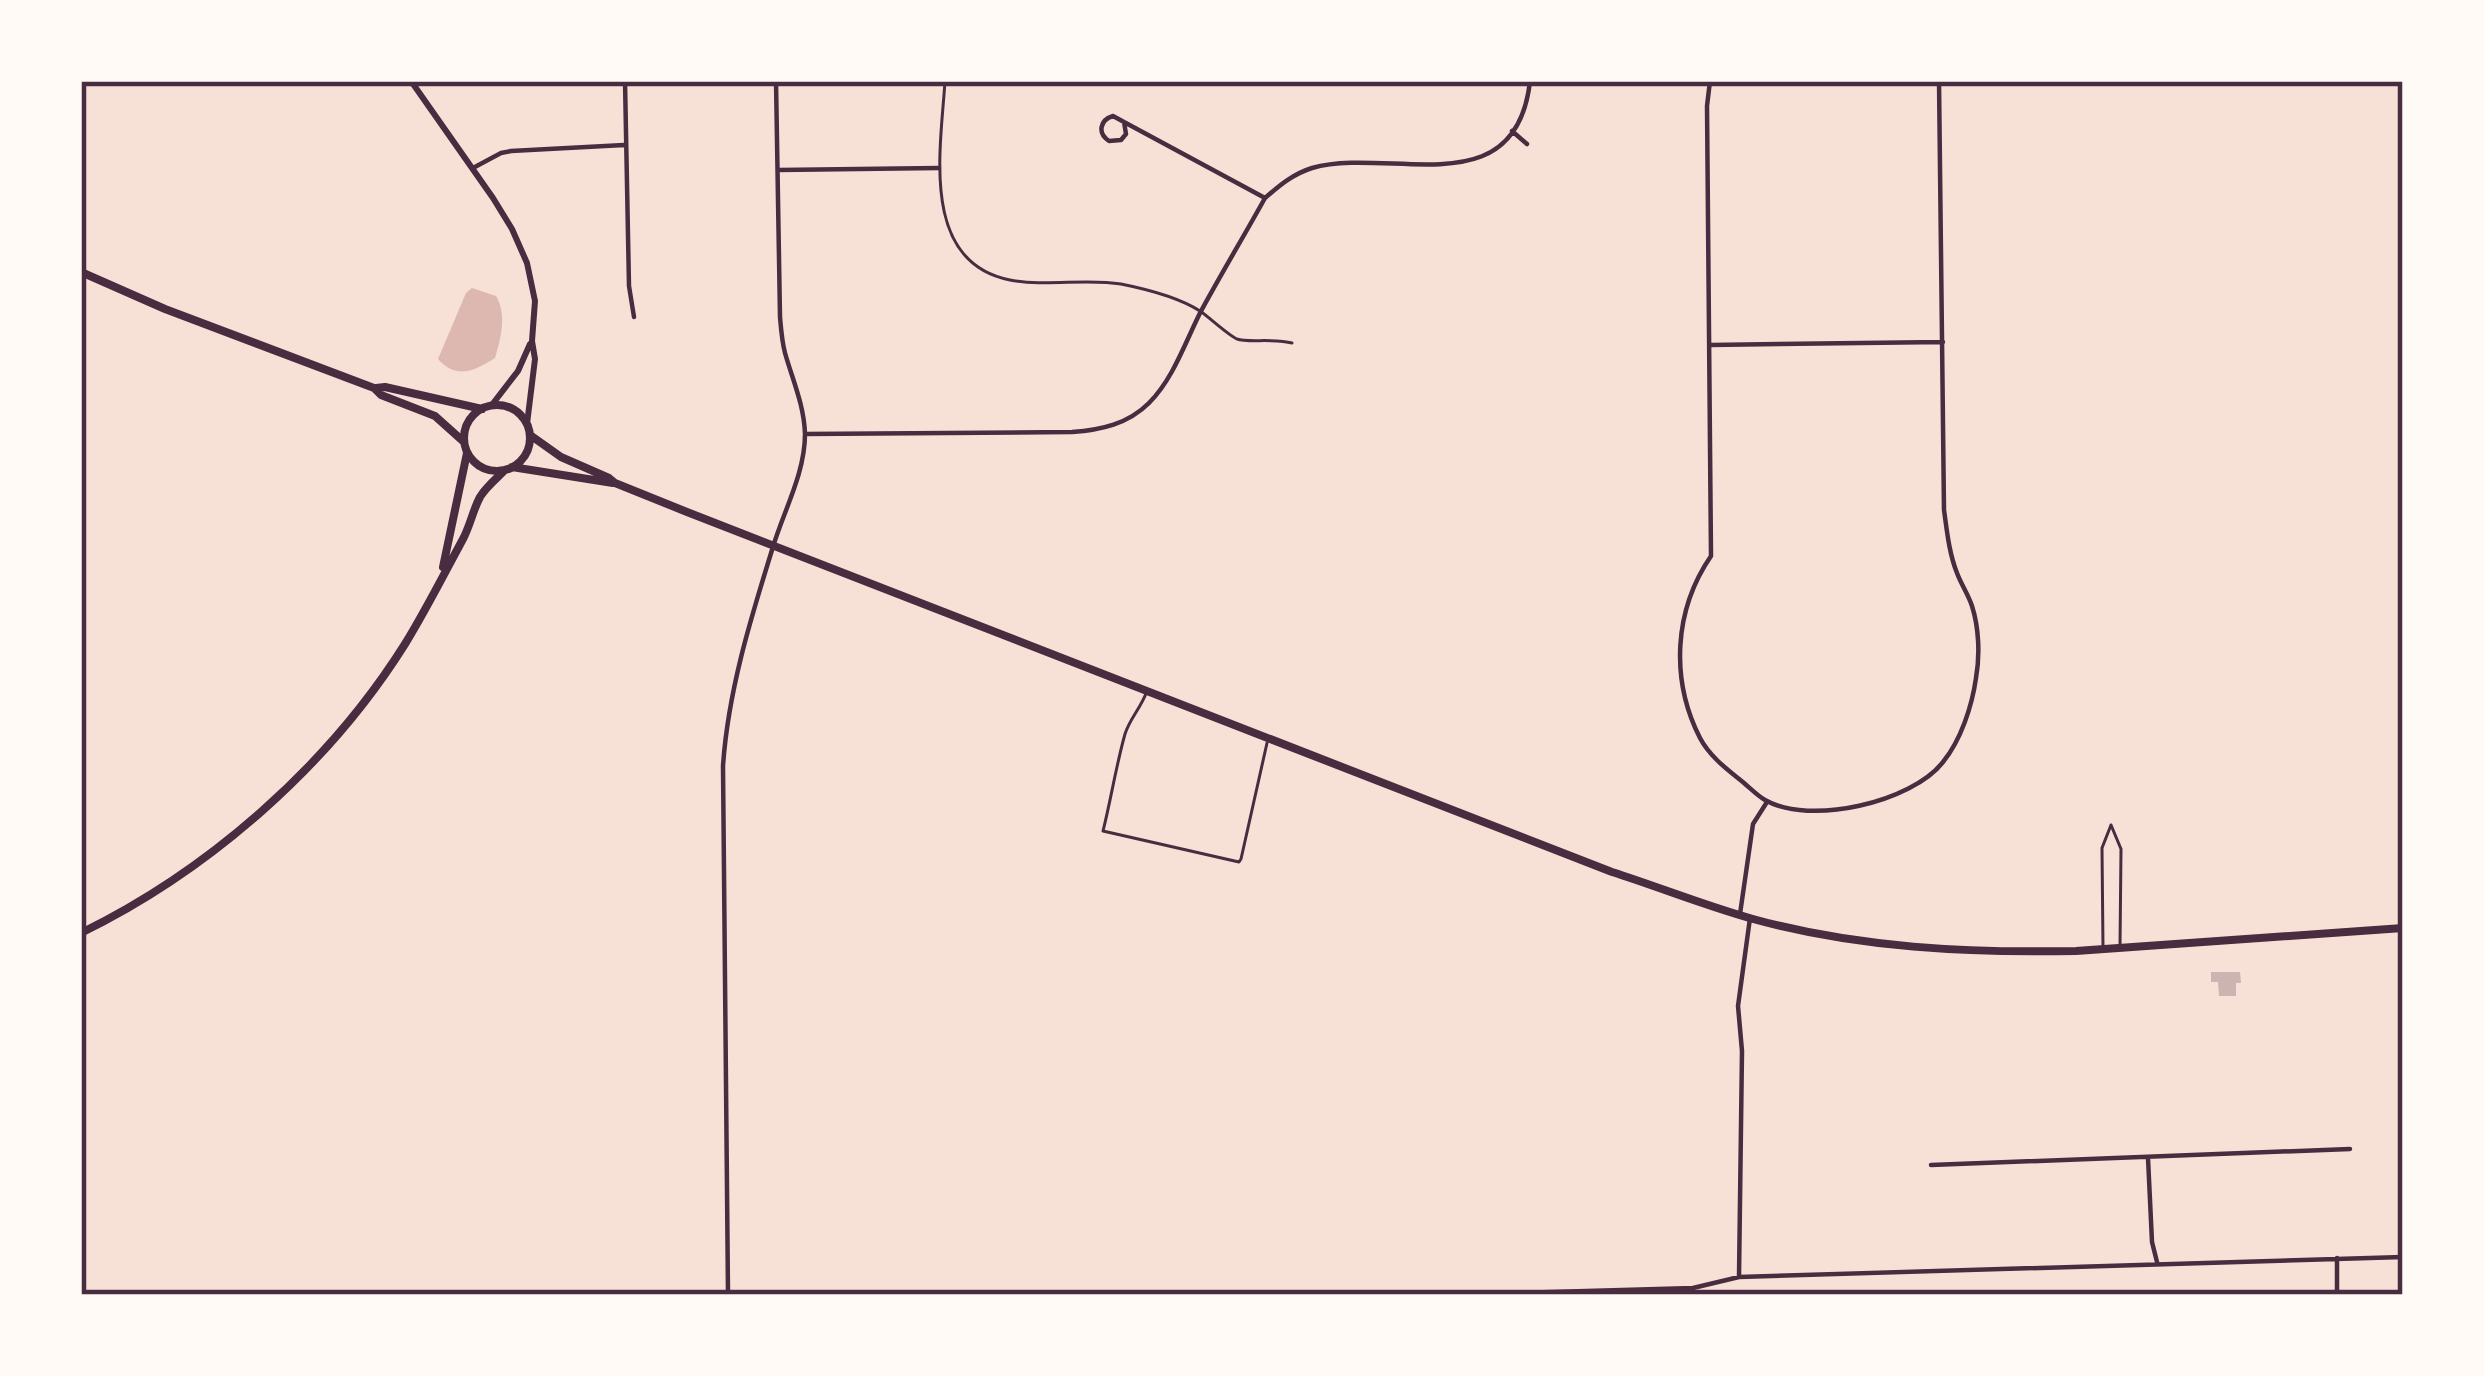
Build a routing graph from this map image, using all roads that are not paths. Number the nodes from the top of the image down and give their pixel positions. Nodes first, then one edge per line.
1 (411, 81) edge
2 (625, 81) edge
3 (776, 81) edge
4 (945, 81) edge
5 (1530, 81) edge
6 (1710, 81) edge
7 (1939, 81) edge
8 (1124, 122) junction
9 (1512, 131) junction
10 (1527, 144) dead end
11 (624, 145) junction
12 (473, 168) junction
13 (939, 168) junction
14 (778, 170) junction
15 (1265, 198) junction
16 (81, 272) edge
17 (1201, 312) junction
18 (634, 317) dead end
19 (532, 340) junction
20 (1943, 342) junction
21 (1292, 343) dead end
22 (1710, 345) junction
23 (374, 388) junction
24 (486, 407) junction
25 (528, 430) junction
26 (805, 434) junction
27 (466, 446) junction
28 (508, 469) junction
29 (615, 483) junction
30 (773, 545) junction
31 (442, 575) junction
32 (1147, 689) junction
33 (1269, 738) junction
34 (1767, 802) junction
35 (1744, 916) junction
36 (2403, 928) edge
37 (81, 933) edge
38 (2120, 948) junction
39 (2102, 949) junction
40 (2350, 1148) dead end
41 (2148, 1158) junction
42 (1931, 1165) dead end
43 (2403, 1257) edge
44 (2337, 1258) junction
45 (2157, 1262) junction
46 (1738, 1276) junction
47 (728, 1295) edge
48 (1440, 1295) edge
49 (2337, 1295) edge

1 - 12 street
2 - 11 street
3 - 14 street
4 - 13 lane
5 - 9 street
6 - 22 street
7 - 20 street
8 - 8 street
8 - 15 street
9 - 10 street
9 - 15 street
11 - 12 street
11 - 18 street
12 - 19 street
13 - 14 street
13 - 17 lane
14 - 26 street
15 - 17 street
16 - 23 main road
17 - 21 lane
17 - 26 street
19 - 24 street
19 - 25 street
20 - 22 street
20 - 34 street
22 - 34 street
23 - 24 main road
23 - 27 main road
24 - 25 main road
24 - 27 main road
25 - 28 main road
25 - 29 main road
26 - 30 street
27 - 28 main road
27 - 31 main road
28 - 29 main road
28 - 31 main road
29 - 30 main road
30 - 32 main road
30 - 47 street
31 - 37 main road
32 - 33 main road
32 - 33 lane
33 - 35 main road
34 - 35 street
35 - 39 main road
35 - 46 street
36 - 38 main road
38 - 39 main road
38 - 39 lane
40 - 41 street
41 - 42 street
41 - 45 street
43 - 44 street
44 - 45 street
44 - 49 street
45 - 46 street
46 - 48 street

